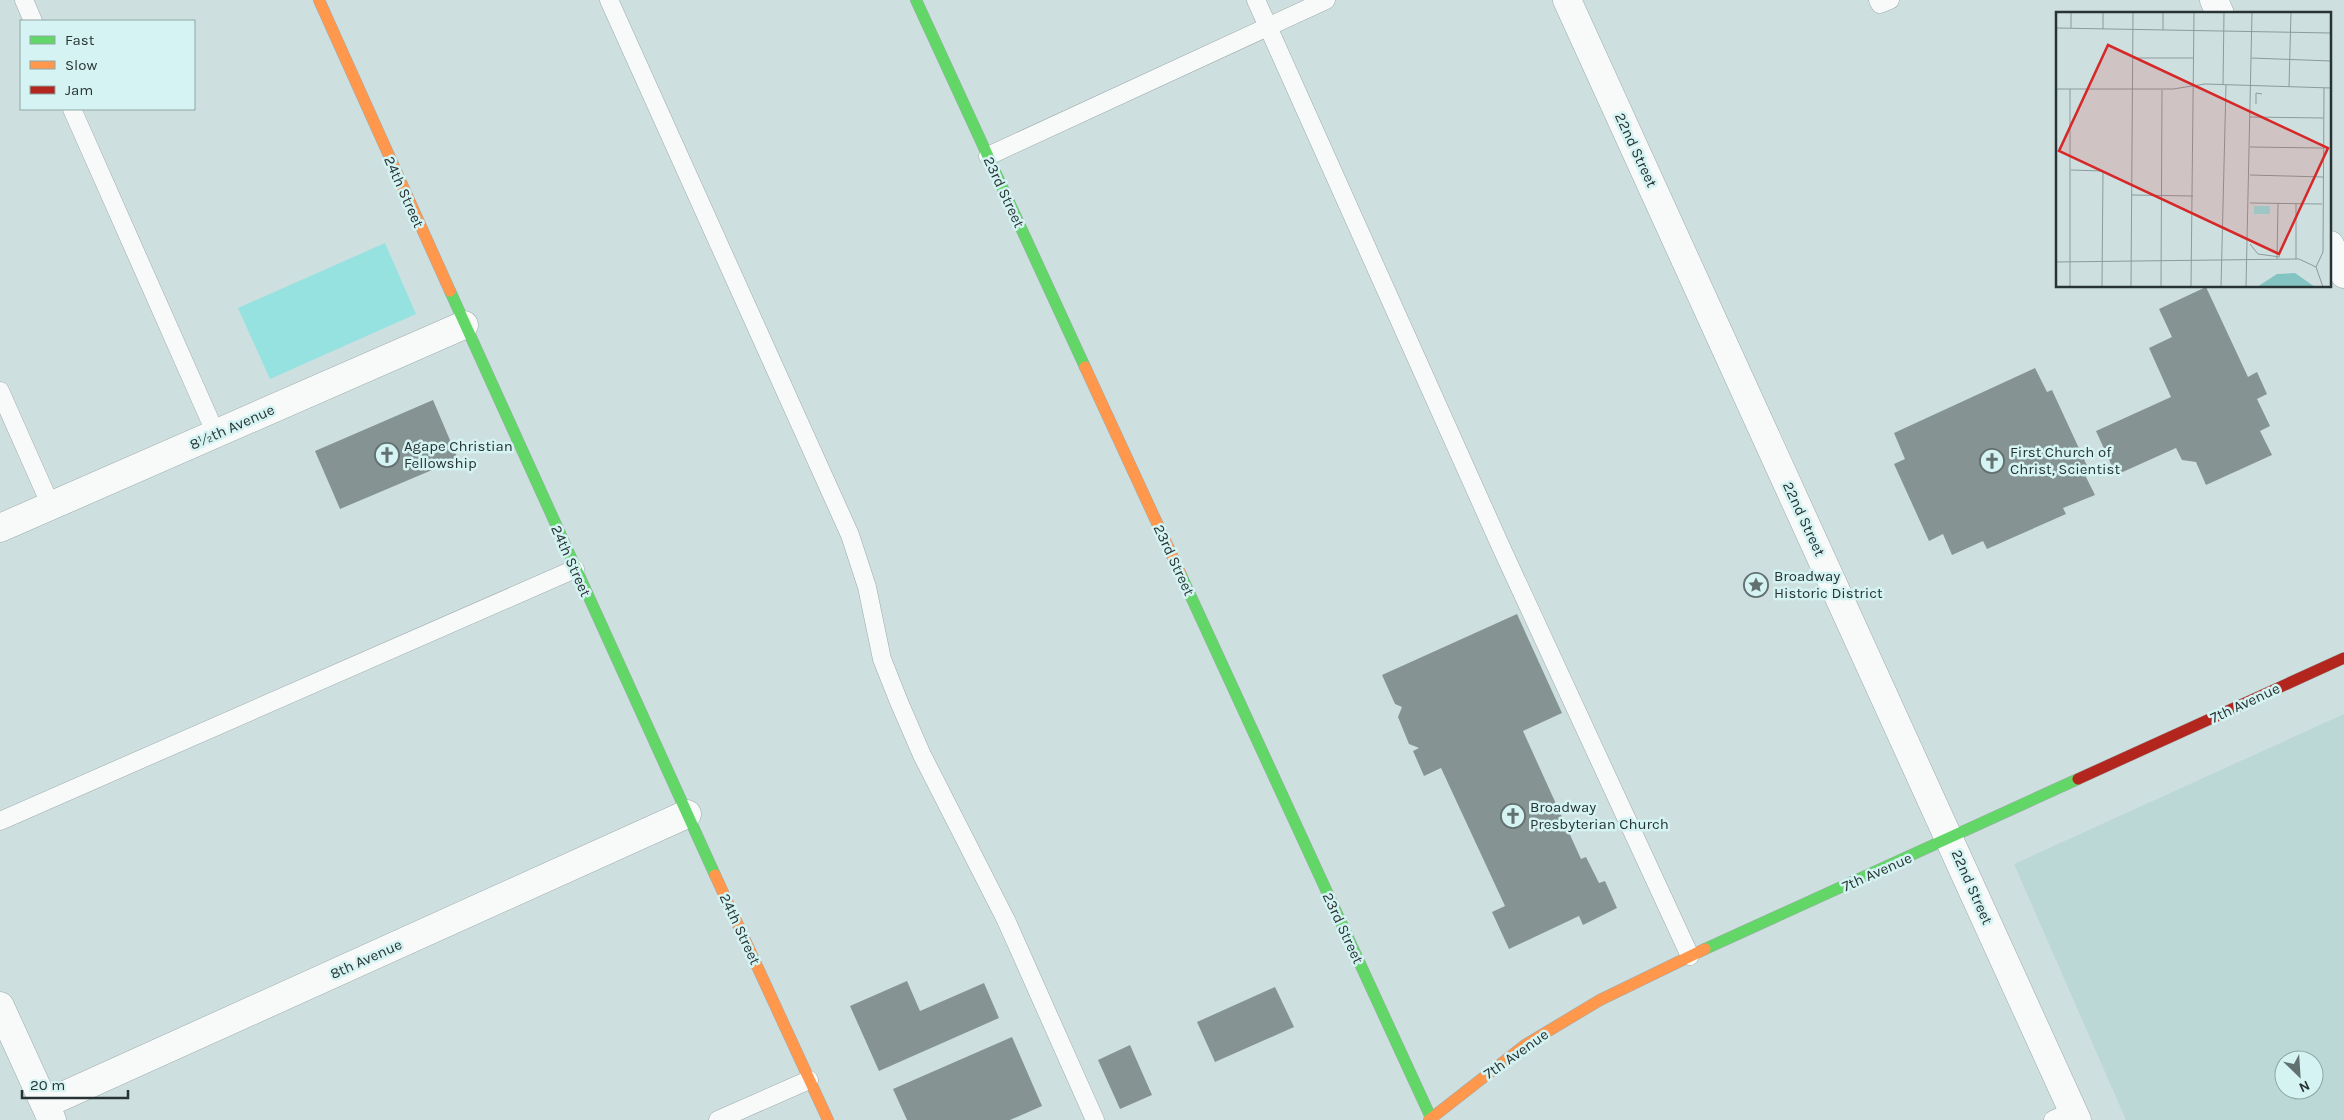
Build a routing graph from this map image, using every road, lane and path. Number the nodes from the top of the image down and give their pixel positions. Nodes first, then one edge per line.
1 (24, 0) edge
2 (319, 0) edge
3 (609, 0) edge
4 (916, 0) edge
5 (1256, 0) edge
6 (1326, 0) edge
7 (1567, 0) edge
8 (1878, 0) edge
9 (1890, 0) edge
10 (2214, 0) edge
11 (2219, 12) edge
12 (33, 20) edge
13 (1268, 27) junction
14 (72, 110) edge
15 (988, 156) junction
16 (2332, 249) edge
17 (2344, 274) edge
18 (464, 325) junction
19 (0, 391) edge
20 (216, 434) junction
21 (51, 506) junction
22 (0, 528) edge
23 (575, 569) junction
24 (2344, 658) edge
25 (687, 814) junction
26 (0, 821) edge
27 (1950, 838) junction
28 (1690, 956) junction
29 (0, 1006) edge
30 (809, 1080) junction
31 (49, 1112) edge
32 (2068, 1117) edge
33 (718, 1120) edge
34 (828, 1120) edge
35 (1095, 1120) edge
36 (1431, 1120) edge

1 - 12 lane
2 - 18 street, 24th Street
3 - 35 lane
4 - 15 street, 23rd Street
5 - 13 lane
6 - 13 lane
7 - 27 street, 22nd Street
8 - 9 lane
10 - 11 street
13 - 15 lane
13 - 28 lane
14 - 20 lane
15 - 36 street, 23rd Street
16 - 17 street
18 - 20 street, 8½th Avenue
18 - 23 street, 24th Street
19 - 21 lane
20 - 21 street, 8½th Avenue
21 - 22 street, 8½th Avenue
23 - 25 street, 24th Street
23 - 26 lane
24 - 27 street, 7th Avenue
25 - 30 street, 24th Street
25 - 31 street, 8th Avenue
27 - 28 street, 7th Avenue
27 - 32 street, 22nd Street
28 - 36 street, 7th Avenue
29 - 31 street
30 - 33 lane
30 - 34 street, 24th Street

